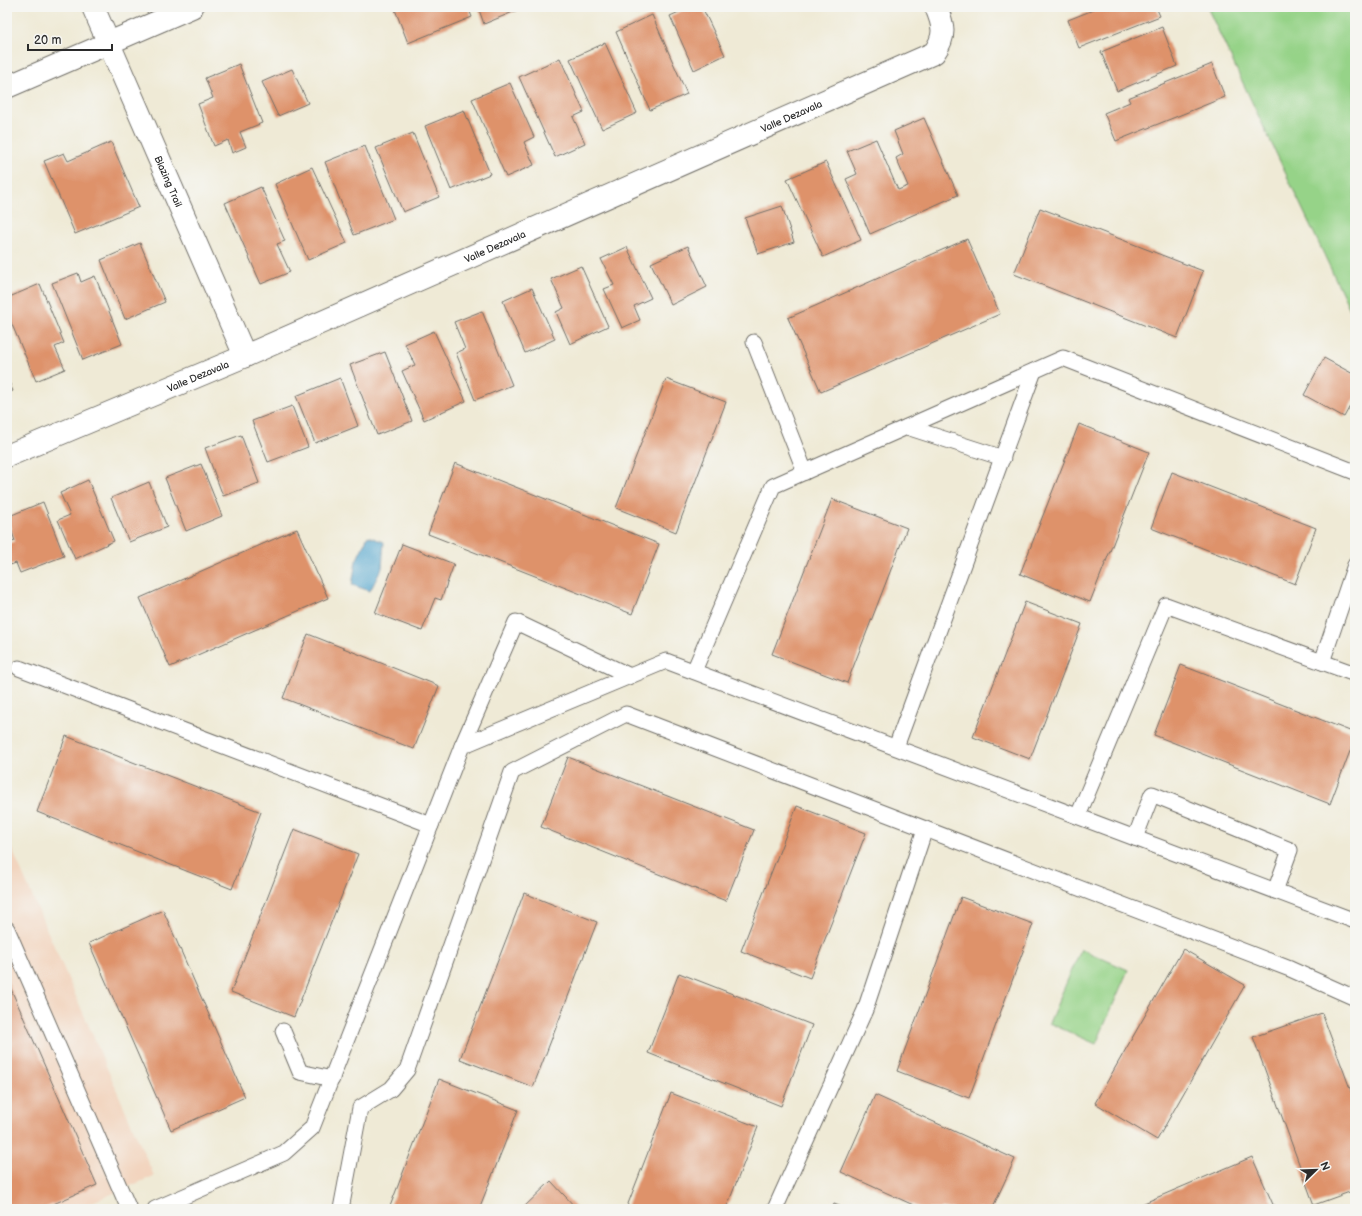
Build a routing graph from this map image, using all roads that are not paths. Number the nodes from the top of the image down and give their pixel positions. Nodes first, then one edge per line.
1 (92, 7) edge
2 (192, 7) edge
3 (936, 7) edge
4 (108, 43) junction
5 (7, 87) edge
6 (754, 342) dead end
7 (245, 356) junction
8 (1034, 371) junction
9 (907, 427) junction
10 (7, 456) edge
11 (1003, 458) junction
12 (805, 472) junction
13 (1355, 472) edge
14 (1355, 564) edge
15 (1322, 662) junction
16 (19, 668) dead end
17 (694, 671) junction
18 (1355, 674) edge
19 (630, 676) junction
20 (462, 746) junction
21 (896, 747) junction
22 (1078, 816) junction
23 (430, 825) junction
24 (925, 829) junction
25 (1135, 838) junction
26 (1275, 890) junction
27 (1355, 920) edge
28 (7, 929) edge
29 (1355, 998) edge
30 (283, 1031) dead end
31 (332, 1079) junction
32 (129, 1209) edge
33 (155, 1209) edge
34 (341, 1209) edge
35 (775, 1209) edge

1 - 4 street, Blazing Trail
2 - 4 street
3 - 7 street, Valle Dezavala
4 - 5 street
4 - 7 street, Blazing Trail
6 - 12 lane
7 - 10 street, Valle Dezavala
8 - 9 lane
8 - 11 lane
8 - 13 lane
9 - 11 lane
9 - 12 lane
11 - 21 lane
12 - 17 lane
14 - 15 lane
15 - 18 lane
15 - 22 lane
16 - 23 lane
17 - 19 lane
17 - 21 lane
19 - 20 lane
19 - 20 lane
20 - 23 lane
21 - 22 lane
22 - 25 lane
23 - 31 lane
24 - 29 lane
24 - 34 lane
24 - 35 lane
25 - 26 lane
25 - 26 lane
26 - 27 lane
28 - 32 lane
30 - 31 lane
31 - 33 lane

